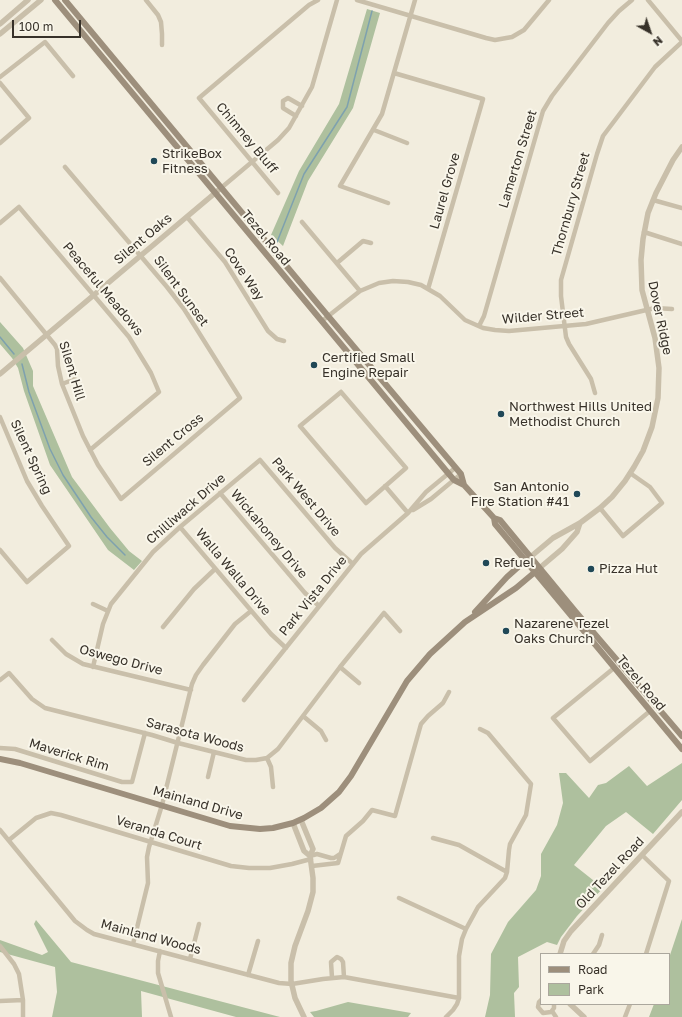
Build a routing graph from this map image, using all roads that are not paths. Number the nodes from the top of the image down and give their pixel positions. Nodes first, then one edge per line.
1 (28, 0) edge
2 (41, 0) edge
3 (55, 0) edge
4 (66, 0) edge
5 (146, 0) edge
6 (318, 0) edge
7 (337, 0) edge
8 (357, 0) edge
9 (415, 0) edge
10 (549, 0) edge
11 (632, 0) edge
12 (648, 0) edge
13 (410, 16) junction
14 (0, 24) edge
15 (0, 34) edge
16 (682, 42) edge
17 (162, 45) dead end
18 (394, 73) junction
19 (73, 76) dead end
20 (0, 77) edge
21 (0, 83) edge
22 (302, 106) junction
23 (296, 116) junction
24 (374, 130) junction
25 (0, 143) edge
26 (407, 143) dead end
27 (682, 148) edge
28 (253, 161) junction
29 (65, 167) dead end
30 (221, 188) junction
31 (214, 193) junction
32 (278, 193) dead end
33 (653, 200) junction
34 (388, 203) dead end
35 (682, 208) edge
36 (187, 217) junction
37 (0, 222) edge
38 (302, 222) dead end
39 (644, 232) junction
40 (371, 243) dead end
41 (682, 244) edge
42 (141, 256) junction
43 (337, 263) junction
44 (0, 278) edge
45 (428, 289) junction
46 (360, 291) junction
47 (94, 295) junction
48 (672, 309) dead end
49 (647, 310) junction
50 (328, 316) junction
51 (322, 321) junction
52 (479, 326) junction
53 (564, 326) junction
54 (47, 334) junction
55 (284, 341) dead end
56 (0, 374) edge
57 (75, 379) dead end
58 (62, 384) junction
59 (595, 393) dead end
60 (240, 398) joint
61 (0, 417) edge
62 (90, 450) junction
63 (260, 460) joint
64 (455, 468) junction
65 (448, 473) junction
66 (630, 473) junction
67 (461, 474) junction
68 (454, 480) junction
69 (464, 485) junction
70 (385, 486) junction
71 (220, 493) junction
72 (121, 499) joint
73 (600, 508) junction
74 (408, 513) junction
75 (580, 523) junction
76 (180, 527) junction
77 (0, 550) edge
78 (528, 558) junction
79 (353, 564) junction
80 (216, 569) junction
81 (538, 570) junction
82 (93, 604) dead end
83 (319, 606) junction
84 (108, 611) junction
85 (251, 611) junction
86 (465, 622) junction
87 (163, 627) dead end
88 (400, 631) dead end
89 (52, 640) dead end
90 (286, 648) junction
91 (93, 666) junction
92 (340, 667) junction
93 (614, 668) junction
94 (0, 680) edge
95 (360, 683) dead end
96 (191, 690) junction
97 (449, 692) dead end
98 (244, 700) dead end
99 (650, 711) junction
100 (303, 716) junction
101 (480, 729) dead end
102 (145, 733) junction
103 (682, 736) edge
104 (326, 740) dead end
105 (178, 743) junction
106 (0, 748) edge
107 (682, 749) edge
108 (214, 752) junction
109 (267, 758) junction
110 (0, 759) edge
111 (208, 777) dead end
112 (273, 787) dead end
113 (162, 805) junction
114 (682, 812) edge
115 (301, 820) junction
116 (293, 823) junction
117 (0, 830) edge
118 (433, 838) dead end
119 (8, 840) junction
120 (150, 842) junction
121 (340, 854) junction
122 (642, 855) junction
123 (310, 858) junction
124 (312, 866) junction
125 (507, 872) junction
126 (399, 898) dead end
127 (199, 924) dead end
128 (466, 929) junction
129 (602, 935) dead end
130 (258, 941) dead end
131 (133, 944) junction
132 (0, 946) edge
133 (160, 952) junction
134 (560, 953) edge
135 (594, 953) edge
136 (646, 953) edge
137 (190, 959) junction
138 (248, 975) junction
139 (344, 977) junction
140 (332, 978) junction
141 (292, 984) junction
142 (458, 998) junction
143 (23, 1000) junction
144 (0, 1001) edge
145 (540, 1002) edge
146 (554, 1005) edge
147 (571, 1005) edge
148 (630, 1005) edge
149 (552, 1012) junction
150 (23, 1017) edge
151 (171, 1017) edge
152 (304, 1017) edge
153 (446, 1017) edge
154 (556, 1017) edge
155 (584, 1017) edge
156 (625, 1017) edge

1 - 14 street
2 - 15 street
3 - 31 main road, Tezel Road
4 - 30 main road, Tezel Road
5 - 17 street
6 - 28 street, Chimney Bluff
7 - 22 street, Silent Oaks
8 - 13 street
9 - 13 street
10 - 13 street
11 - 52 street, Lamerton Street
12 - 16 street
13 - 18 street
16 - 53 street, Thornbury Street
18 - 24 street
18 - 45 street, Laurel Grove
19 - 20 street
21 - 25 street
22 - 23 street, Silent Oaks
22 - 23 street
23 - 28 street, Silent Oaks
24 - 26 street
24 - 34 street
27 - 33 street, Dover Ridge
28 - 30 street, Silent Oaks
28 - 32 street, Chimney Bluff
29 - 42 street, Silent Sunset
30 - 31 street, Silent Oaks
30 - 50 main road, Tezel Road
31 - 36 street, Silent Oaks
31 - 51 main road, Tezel Road
33 - 35 street
33 - 39 street, Dover Ridge
36 - 42 street, Silent Oaks
36 - 55 street, Cove Way
37 - 47 street, Peaceful Meadows
38 - 43 street
39 - 41 street
39 - 49 street, Dover Ridge
40 - 43 street
42 - 47 street, Silent Oaks
42 - 60 street, Silent Sunset
43 - 46 street
44 - 54 street, Silent Hill
45 - 46 street, Wilder Street
45 - 52 street, Wilder Street
46 - 50 street, Wilder Street
47 - 54 street, Silent Oaks
47 - 62 street, Peaceful Meadows
48 - 49 street, Wilder Street
49 - 53 street, Wilder Street
49 - 66 street, Dover Ridge
50 - 51 street, Wilder Street
50 - 64 main road, Tezel Road
51 - 65 main road, Tezel Road
52 - 53 street, Wilder Street
53 - 59 street, Thornbury Street
54 - 56 street, Silent Oaks
54 - 58 street, Silent Hill
57 - 58 street
58 - 62 street, Silent Hill
60 - 72 street, Silent Cross
61 - 77 street, Silent Spring
62 - 72 street, Silent Hill
63 - 71 street, Chilliwack Drive
63 - 79 street, Park West Drive
64 - 65 street, Park Vista Drive
64 - 67 main road, Tezel Road
65 - 68 main road, Tezel Road
65 - 74 street, Park Vista Drive
66 - 73 street, Dover Ridge
66 - 73 street
67 - 68 street, Park Vista Drive
67 - 69 main road, Tezel Road
68 - 69 main road, Tezel Road
68 - 74 street, Park Vista Drive
69 - 78 main road, Tezel Road
70 - 70 street
70 - 74 street
71 - 76 street, Chilliwack Drive
71 - 83 street, Wickahoney Drive
73 - 75 street, Dover Ridge
74 - 79 street, Park Vista Drive
75 - 78 street, Dover Ridge
75 - 81 street, Dover Ridge
76 - 80 street, Walla Walla Drive
76 - 84 street, Chilliwack Drive
78 - 81 main road, Tezel Road
78 - 86 main road, Mainland Drive
79 - 83 street, Park Vista Drive
80 - 85 street, Walla Walla Drive
80 - 87 street
81 - 86 main road, Mainland Drive
81 - 93 main road, Tezel Road
81 - 103 main road, Tezel Road
82 - 84 street
83 - 90 street, Park Vista Drive
84 - 91 street, Chilliwack Drive
85 - 90 street, Walla Walla Drive
85 - 96 street
86 - 115 main road, Mainland Drive
88 - 92 street
89 - 91 street, Oswego Drive
90 - 98 street, Park Vista Drive
91 - 96 street, Oswego Drive
92 - 95 street
92 - 100 street
93 - 99 main road, Tezel Road
93 - 99 street
94 - 102 street, Sarasota Woods
96 - 105 street
97 - 121 street
99 - 107 main road, Tezel Road
100 - 104 street
100 - 109 street
101 - 125 street
102 - 105 street, Sarasota Woods
102 - 106 street, Maverick Rim
105 - 108 street, Sarasota Woods
105 - 113 street
108 - 109 street, Sarasota Woods
108 - 111 street
109 - 112 street
110 - 113 main road, Mainland Drive
113 - 116 main road, Mainland Drive
113 - 120 street
114 - 122 street, Old Tezel Road
115 - 116 main road, Mainland Drive
115 - 123 street
116 - 123 street
117 - 119 street, Mainland Woods
118 - 125 street
119 - 120 street, Veranda Court
119 - 131 street, Mainland Woods
120 - 123 street, Veranda Court
120 - 131 street
121 - 123 street, Veranda Court
121 - 124 street
122 - 134 street, Old Tezel Road
122 - 136 street
123 - 124 street
124 - 141 street
125 - 128 street
126 - 128 street
127 - 137 street
128 - 142 street
129 - 135 street
130 - 138 street
131 - 133 street, Mainland Woods
132 - 143 street
133 - 137 street, Mainland Woods
133 - 151 street
137 - 138 street, Mainland Woods
138 - 141 street, Mainland Woods
139 - 140 street, Mainland Woods
139 - 140 street
139 - 142 street, Mainland Woods
140 - 141 street, Mainland Woods
141 - 152 street
142 - 153 street
143 - 144 street
143 - 150 street
145 - 149 street
146 - 149 street
147 - 155 street
148 - 156 street
149 - 154 street

